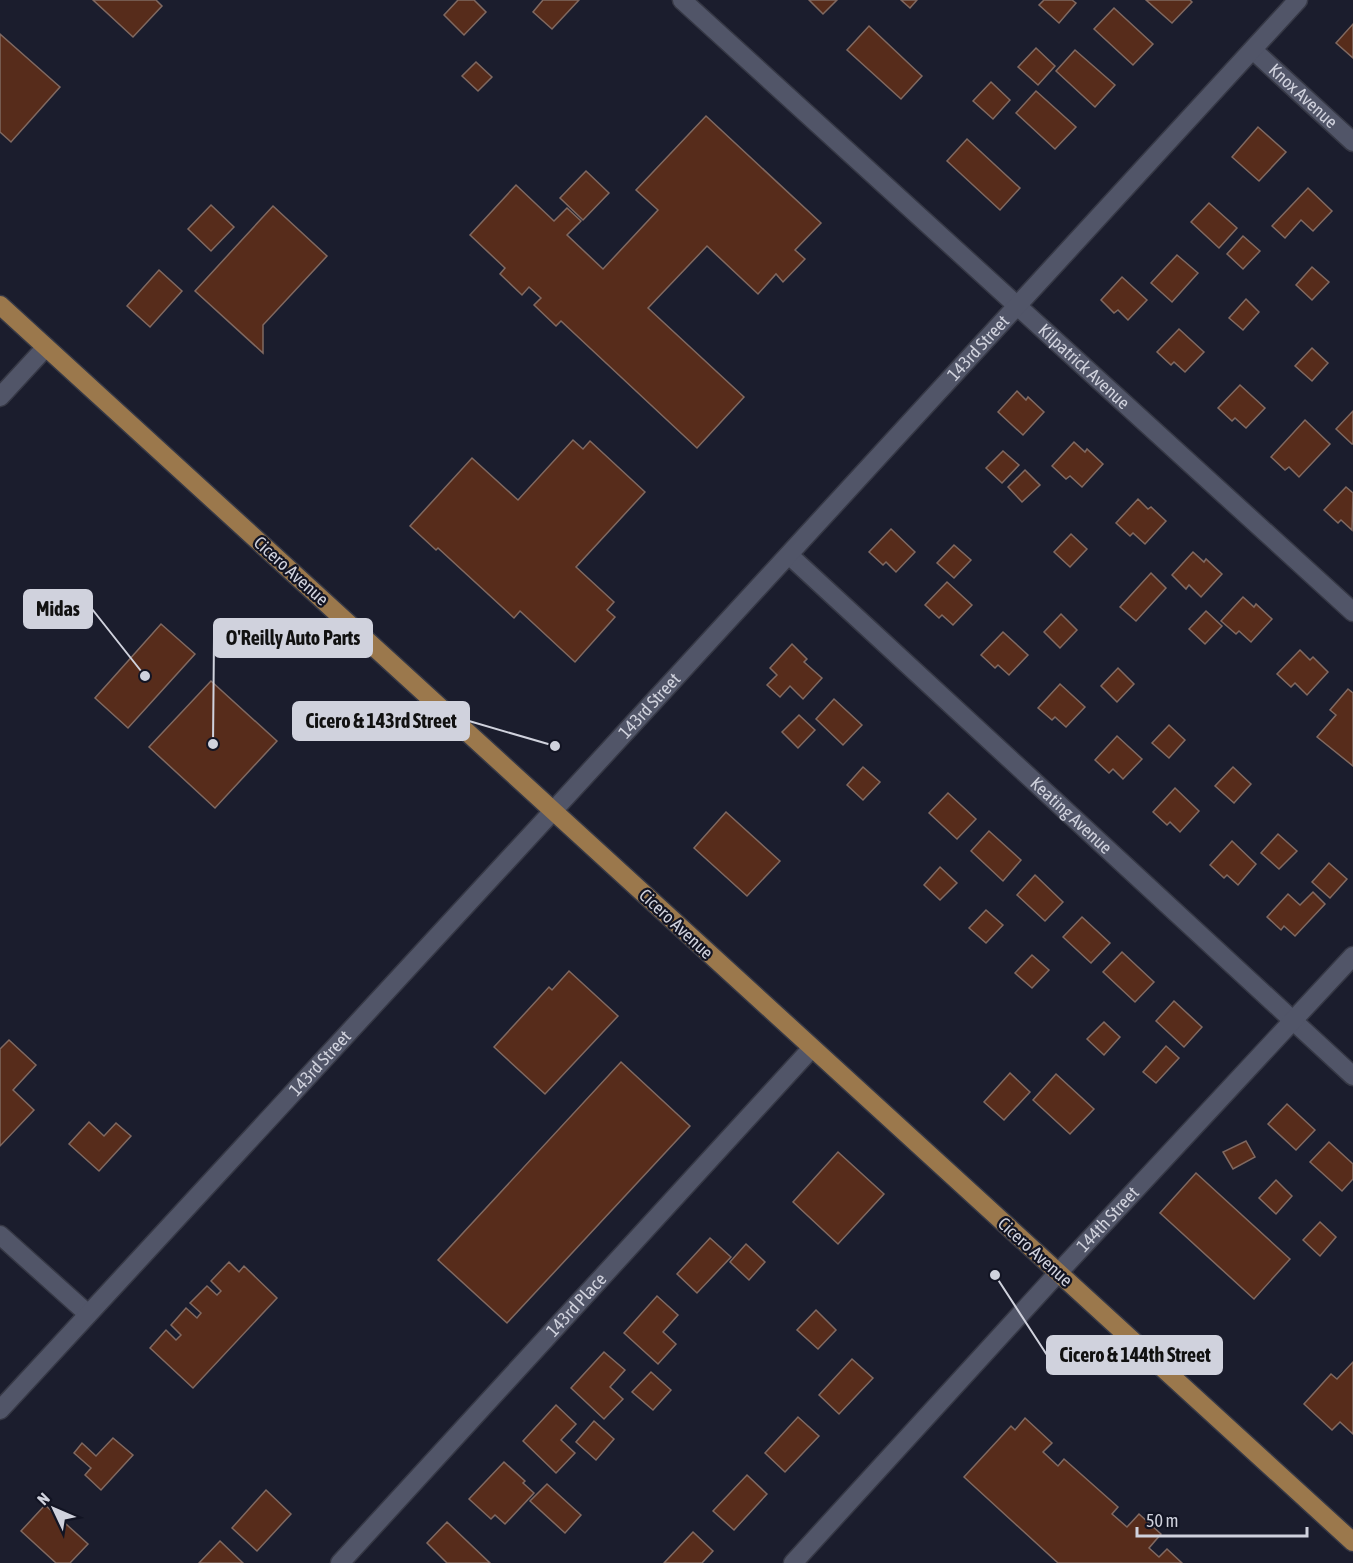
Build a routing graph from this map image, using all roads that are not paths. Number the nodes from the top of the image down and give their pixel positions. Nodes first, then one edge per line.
1 (682, 0) edge
2 (1298, 0) edge
3 (1252, 50) junction
4 (1353, 142) edge
5 (0, 304) edge
6 (1017, 306) junction
7 (46, 347) junction
8 (0, 397) edge
9 (789, 555) junction
10 (1353, 612) edge
11 (553, 811) junction
12 (1353, 956) edge
13 (1293, 1021) junction
14 (812, 1048) junction
15 (1353, 1076) edge
16 (0, 1235) edge
17 (1058, 1273) junction
18 (88, 1314) junction
19 (0, 1410) edge
20 (1353, 1542) edge
21 (342, 1562) edge
22 (793, 1563) edge

1 - 6 street, Kilpatrick Avenue
2 - 3 street, 143rd Street
3 - 4 street, Knox Avenue
3 - 6 street, 143rd Street
5 - 7 main road, Cicero Avenue
6 - 9 street, 143rd Street
6 - 10 street, Kilpatrick Avenue
7 - 8 street
7 - 11 main road, Cicero Avenue
9 - 11 street, 143rd Street
9 - 13 street, Keating Avenue
11 - 14 main road, Cicero Avenue
11 - 18 street, 143rd Street
12 - 13 street, 144th Street
13 - 15 street, Keating Avenue
13 - 17 street, 144th Street
14 - 17 main road, Cicero Avenue
14 - 21 street, 143rd Place
16 - 18 street
17 - 20 main road, Cicero Avenue
17 - 22 street, 144th Street
18 - 19 street, 143rd Street

